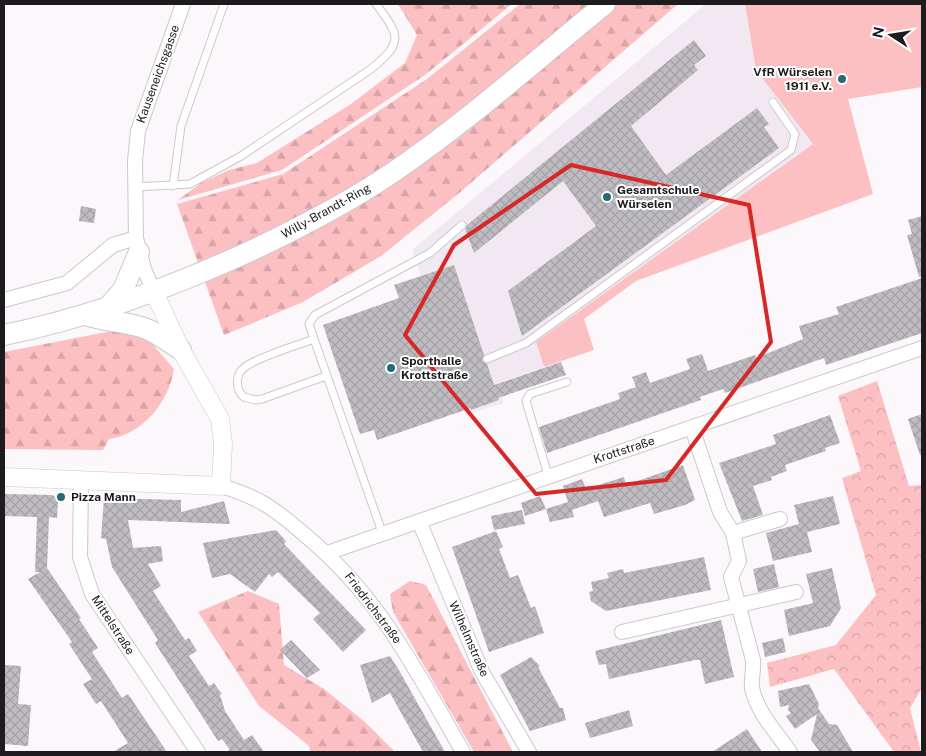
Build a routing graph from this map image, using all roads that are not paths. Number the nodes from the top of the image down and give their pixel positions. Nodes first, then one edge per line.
1 (183, 4) edge
2 (224, 4) edge
3 (376, 4) edge
4 (605, 4) edge
5 (773, 102) dead end
6 (173, 186) junction
7 (135, 187) junction
8 (462, 225) dead end
9 (138, 245) junction
10 (154, 292) junction
11 (4, 300) edge
12 (108, 308) junction
13 (86, 315) junction
14 (4, 335) edge
15 (314, 339) junction
16 (922, 348) edge
17 (181, 350) junction
18 (488, 359) dead end
19 (326, 376) junction
20 (567, 382) dead end
21 (692, 428) junction
22 (548, 475) junction
23 (4, 477) edge
24 (81, 480) junction
25 (221, 486) junction
26 (780, 519) dead end
27 (418, 521) junction
28 (382, 532) junction
29 (733, 533) junction
30 (327, 552) junction
31 (796, 592) dead end
32 (739, 605) junction
33 (622, 632) dead end
34 (198, 752) edge
35 (463, 752) edge
36 (529, 752) edge
37 (790, 752) edge

1 - 7 street, Kauseneichsgasse
2 - 6 lane
3 - 6 lane
4 - 10 main road, Willy-Brandt-Ring
5 - 18 lane
6 - 7 lane
7 - 9 street, Kauseneichsgasse
8 - 15 lane
9 - 10 street, Kauseneichsgasse
9 - 11 street
9 - 12 main road
10 - 12 main road, Willy-Brandt-Ring
10 - 17 street
12 - 13 main road, Willy-Brandt-Ring
13 - 14 main road, Willy-Brandt-Ring
13 - 17 main road
15 - 19 lane
15 - 19 lane
16 - 21 street, Krottstraße
17 - 25 street
19 - 28 lane
20 - 22 lane
21 - 22 street, Krottstraße
21 - 29 street
22 - 27 street, Krottstraße
23 - 24 street, Friedrichstraße
24 - 25 street, Friedrichstraße
24 - 34 street, Mittelstraße
25 - 30 street, Friedrichstraße
26 - 29 street
27 - 28 street, Krottstraße
27 - 36 street, Wilhelmstraße
28 - 30 street, Krottstraße
29 - 32 street
30 - 35 street, Friedrichstraße
31 - 32 street
32 - 33 street
32 - 37 street

